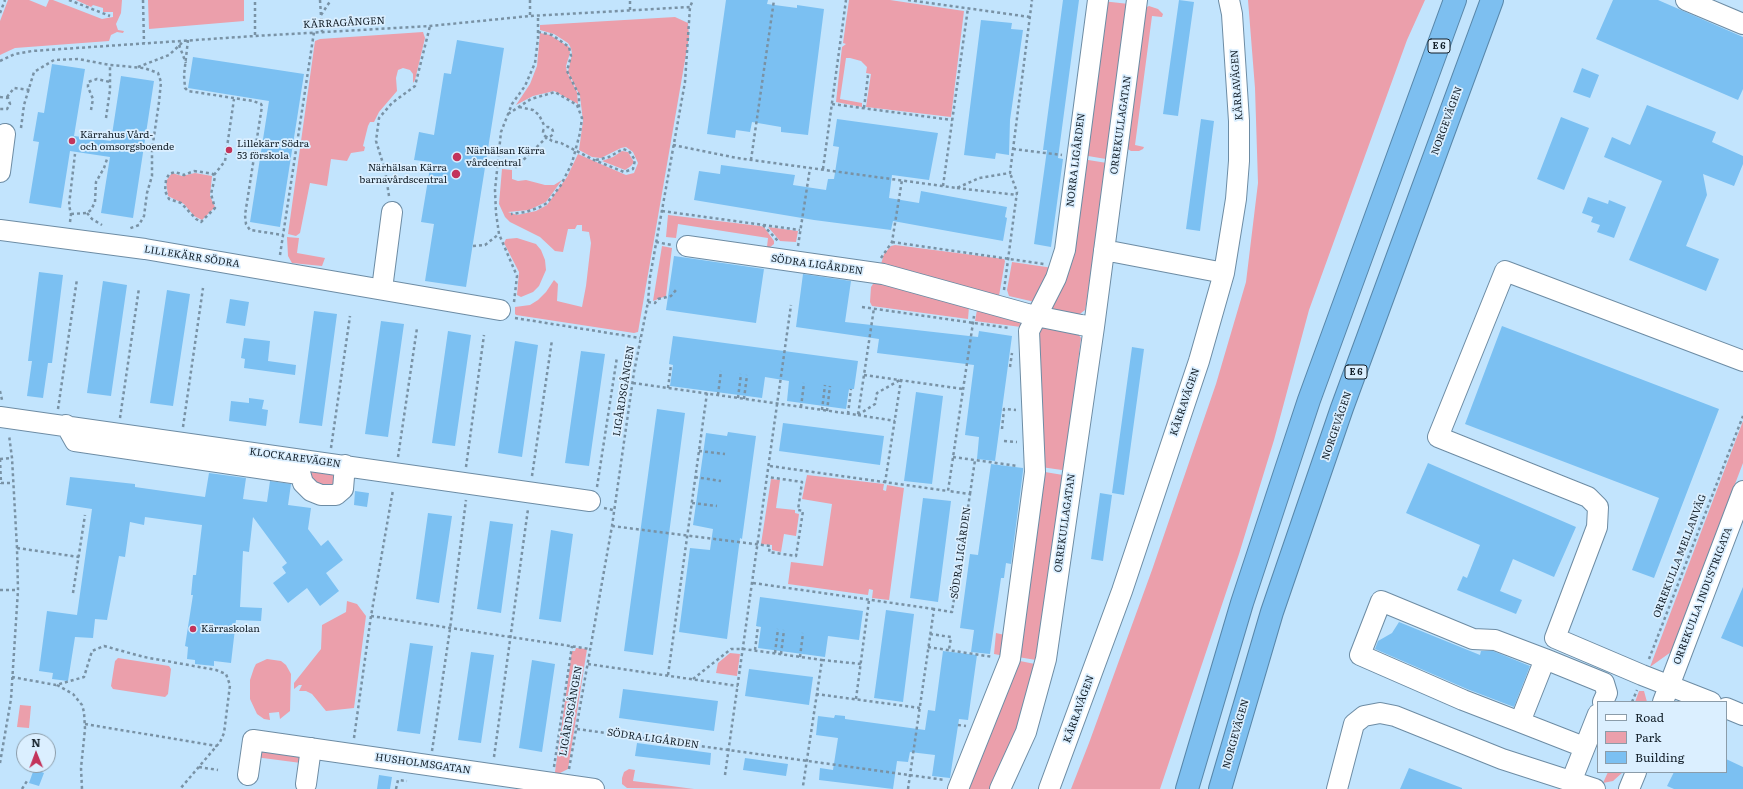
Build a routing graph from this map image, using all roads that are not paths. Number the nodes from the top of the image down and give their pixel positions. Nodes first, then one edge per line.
1 (1098, 0) edge
2 (1137, 0) edge
3 (1229, 0) edge
4 (1448, 0) edge
5 (1455, 0) edge
6 (1492, 0) edge
7 (1686, 0) edge
8 (1743, 24) edge
9 (1422, 92) junction
10 (9, 131) road end
11 (0, 172) edge
12 (392, 212) road end
13 (0, 230) edge
14 (686, 246) dead end
15 (1104, 250) junction
16 (1224, 273) junction
17 (382, 289) junction
18 (500, 310) road end
19 (1034, 324) junction
20 (1094, 327) junction
21 (1743, 361) edge
22 (3, 416) edge
23 (61, 424) junction
24 (337, 464) junction
25 (297, 466) junction
26 (1743, 491) edge
27 (590, 501) road end
28 (1545, 659) junction
29 (1666, 693) edge
30 (1603, 701) edge
31 (1706, 701) edge
32 (1727, 708) edge
33 (1743, 715) edge
34 (1597, 716) edge
35 (1520, 722) junction
36 (1584, 747) junction
37 (311, 748) junction
38 (1636, 773) edge
39 (248, 775) dead end
40 (502, 780) edge
41 (1571, 782) junction
42 (306, 784) dead end
43 (561, 785) edge
44 (959, 785) edge
45 (594, 789) edge
46 (1000, 789) edge
47 (1050, 789) edge
48 (1187, 789) edge
49 (1220, 789) edge
50 (1337, 789) edge
51 (1595, 789) edge
52 (1629, 789) edge

1 - 19 street, NORRA LIGÅRDEN
2 - 15 street, ORREKULLAGATAN
3 - 16 street, KÄRRAVÄGEN
4 - 9 highway
5 - 9 highway, E 6
6 - 49 highway, NORGEVÄGEN / E 6
7 - 8 street
9 - 48 highway, E 6
10 - 11 street
12 - 17 street
13 - 17 street, LILLEKÄRR SÖDRA
14 - 19 street, SÖDRA LIGÅRDEN
15 - 16 street
15 - 20 street, ORREKULLAGATAN
16 - 47 street, KÄRRAVÄGEN
17 - 18 street, LILLEKÄRR SÖDRA
19 - 20 street, SÖDRA LIGÅRDEN
19 - 44 street
20 - 46 street, ORREKULLAGATAN
21 - 29 street
22 - 23 street, KLOCKAREVÄGEN
23 - 25 street, KLOCKAREVÄGEN
23 - 25 street
24 - 25 street, KLOCKAREVÄGEN
24 - 25 street
24 - 27 street, KLOCKAREVÄGEN
26 - 29 street, ORREKULLA INDUSTRIGATA
28 - 30 street
28 - 35 street
28 - 35 street
29 - 31 street
32 - 33 street
34 - 36 street
35 - 36 street
36 - 41 street
37 - 39 street, HUSHOLMSGATAN
37 - 40 street, HUSHOLMSGATAN
37 - 42 street
38 - 52 street
40 - 43 street, HUSHOLMSGATAN
41 - 50 street
41 - 51 street
43 - 45 street, HUSHOLMSGATAN

